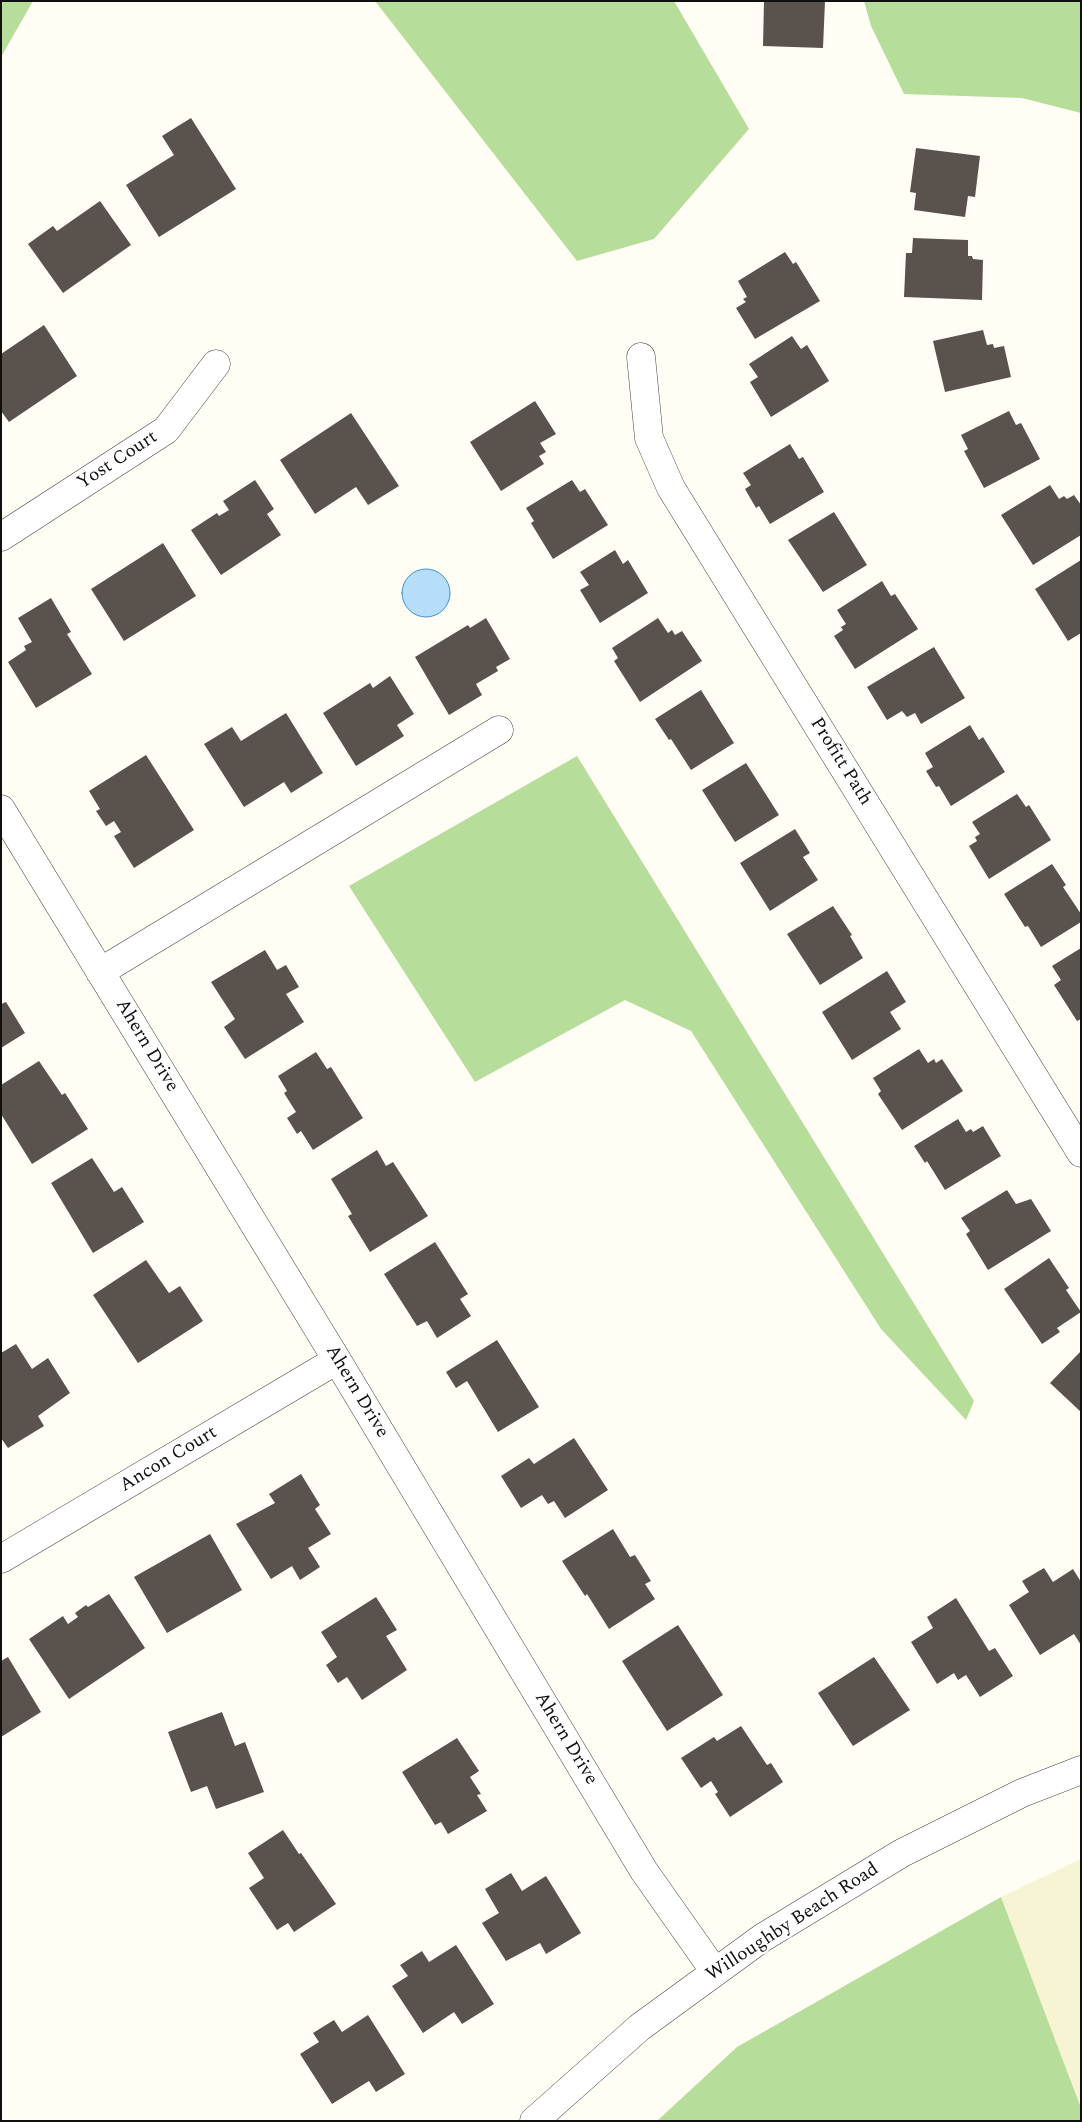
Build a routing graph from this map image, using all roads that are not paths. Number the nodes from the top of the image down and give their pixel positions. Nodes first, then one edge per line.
1 (641, 357) dead end
2 (216, 364) dead end
3 (1, 537) edge
4 (499, 730) dead end
5 (1, 810) edge
6 (100, 972) junction
7 (1081, 1153) edge
8 (337, 1360) junction
9 (1, 1559) edge
10 (1081, 1770) edge
11 (715, 1972) junction
12 (534, 2121) edge

1 - 7 street, Profitt Path
2 - 3 street, Yost Court
4 - 6 street
5 - 6 street, Ahern Drive
6 - 8 street, Ahern Drive
8 - 9 street, Ancon Court
8 - 11 street, Ahern Drive
10 - 11 street, Willoughby Beach Road
11 - 12 street, Willoughby Beach Road

